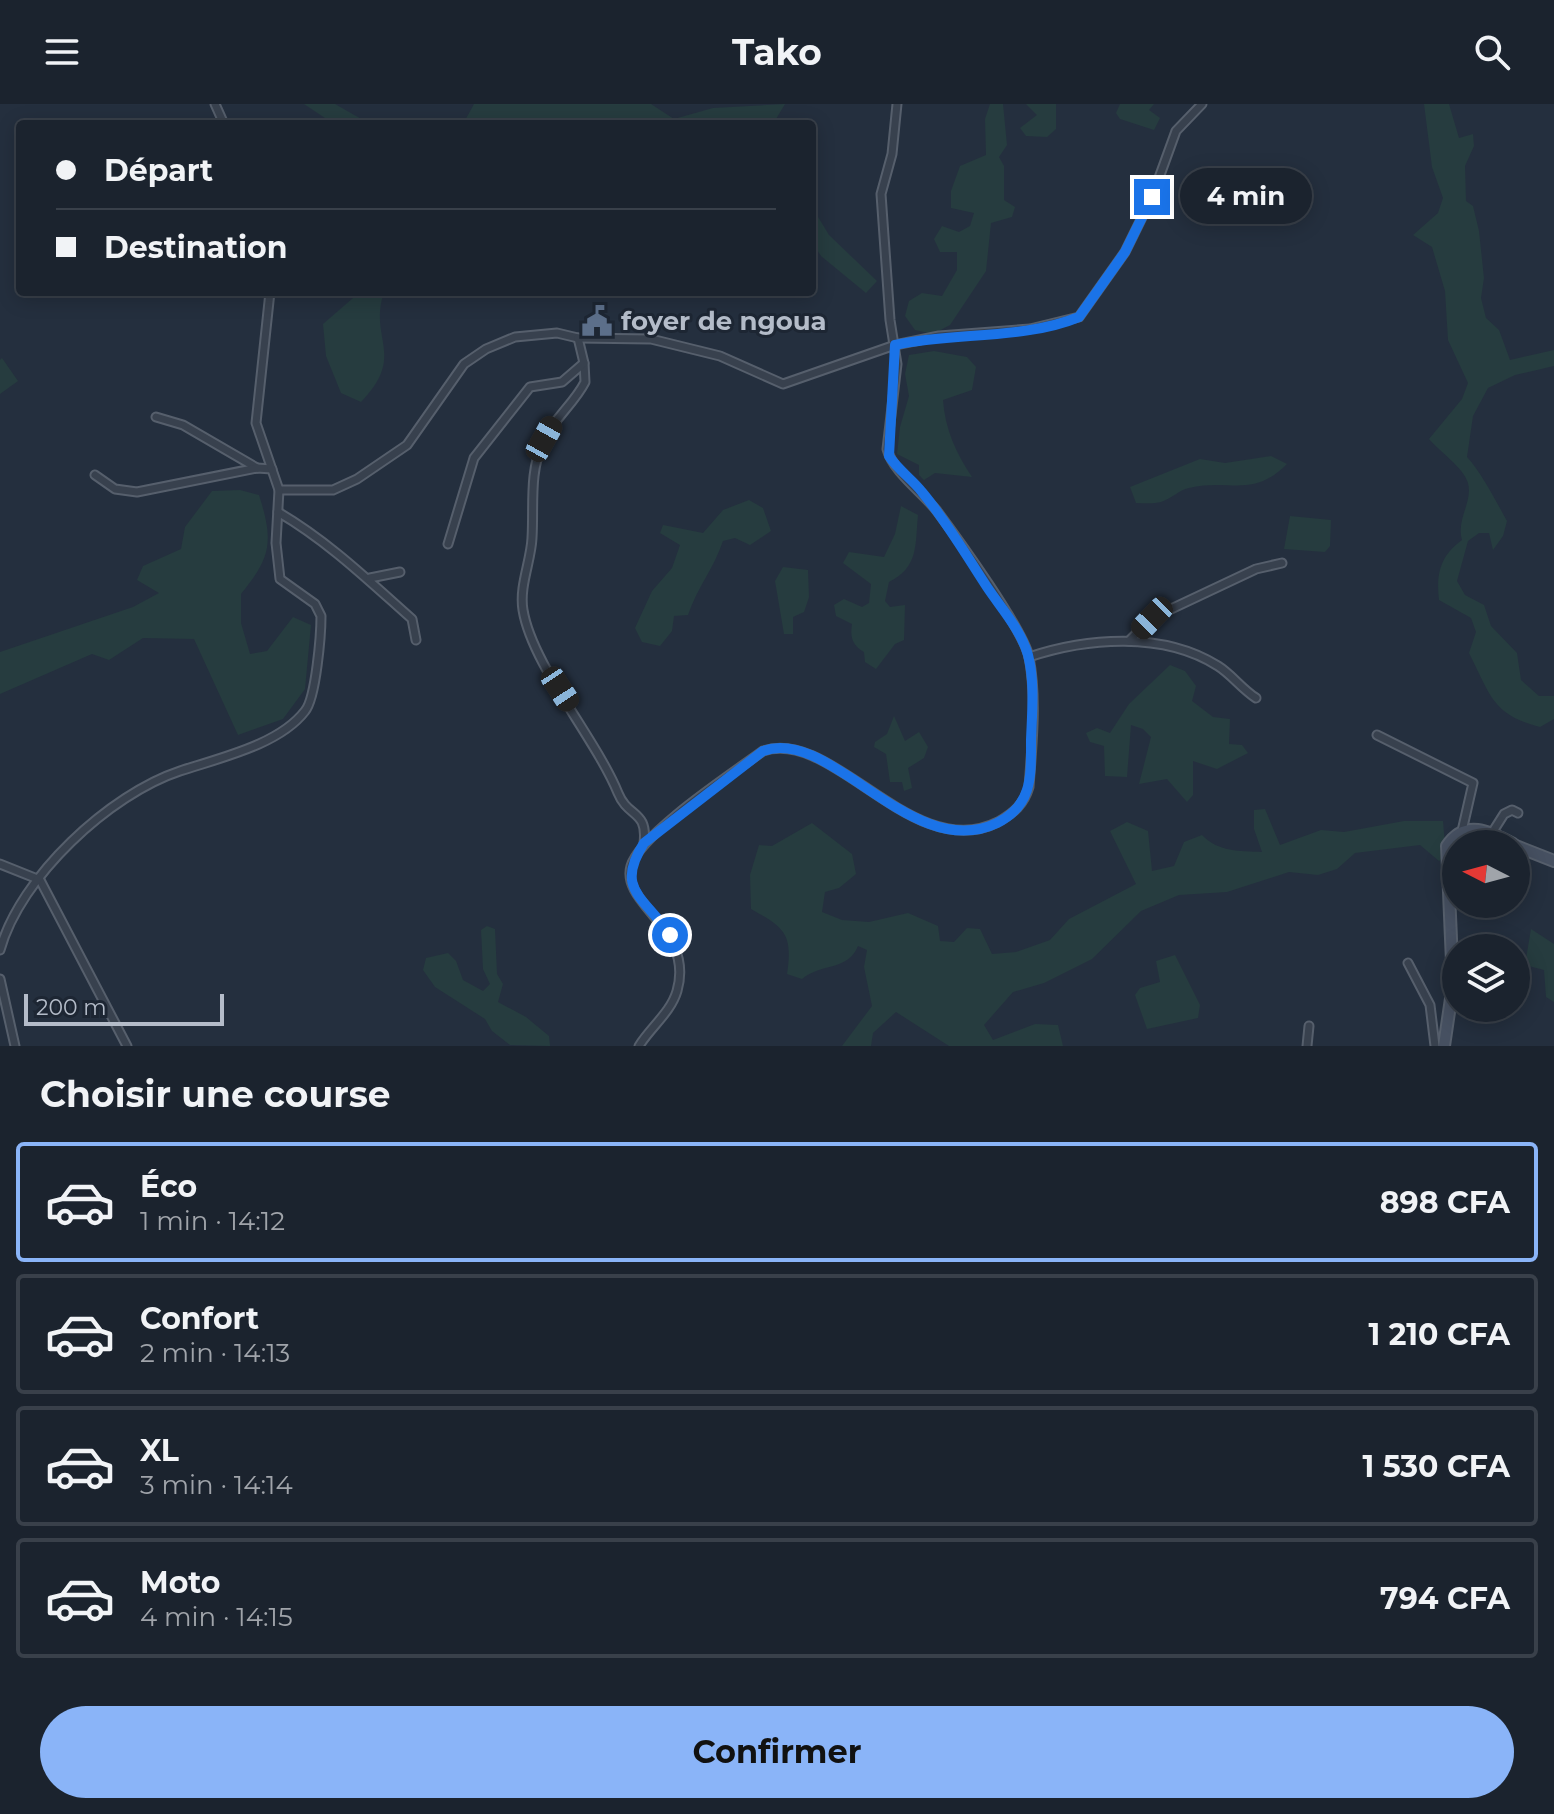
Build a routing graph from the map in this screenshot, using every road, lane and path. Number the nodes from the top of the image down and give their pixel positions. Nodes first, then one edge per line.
1 (897, 104) edge
2 (1202, 104) edge
3 (270, 296) edge
4 (578, 338) junction
5 (895, 345) junction
6 (584, 363) junction
7 (156, 417) dead end
8 (257, 468) junction
9 (272, 469) junction
10 (95, 475) dead end
11 (279, 490) junction
12 (278, 512) junction
13 (448, 544) dead end
14 (1282, 563) dead end
15 (400, 572) dead end
16 (370, 578) junction
17 (416, 640) dead end
18 (1129, 641) junction
19 (1029, 657) junction
20 (1256, 698) dead end
21 (1377, 735) dead end
22 (1518, 813) dead end
23 (1462, 830) edge
24 (1494, 830) edge
25 (644, 843) junction
26 (1530, 851) edge
27 (1554, 861) edge
28 (0, 864) edge
29 (40, 880) junction
30 (1450, 918) edge
31 (0, 950) edge
32 (1408, 963) dead end
33 (0, 979) edge
34 (1309, 1026) dead end
35 (15, 1046) edge
36 (127, 1046) edge
37 (639, 1046) edge
38 (1307, 1046) edge
39 (1435, 1046) edge
40 (1444, 1046) edge

1 - 5 street
2 - 5 street
3 - 9 street
4 - 5 street
4 - 6 street
4 - 11 street
5 - 19 street
6 - 13 street
6 - 25 street
7 - 8 street
8 - 9 street
8 - 10 street
9 - 11 street
11 - 12 street
12 - 16 street
12 - 29 street
14 - 18 street
15 - 16 street
16 - 17 street
18 - 19 street
18 - 20 street
19 - 25 street
21 - 23 street
22 - 24 street
25 - 37 street
26 - 27 street
28 - 29 street
29 - 31 street
29 - 36 street
30 - 40 street
32 - 39 street
33 - 35 street
34 - 38 street

